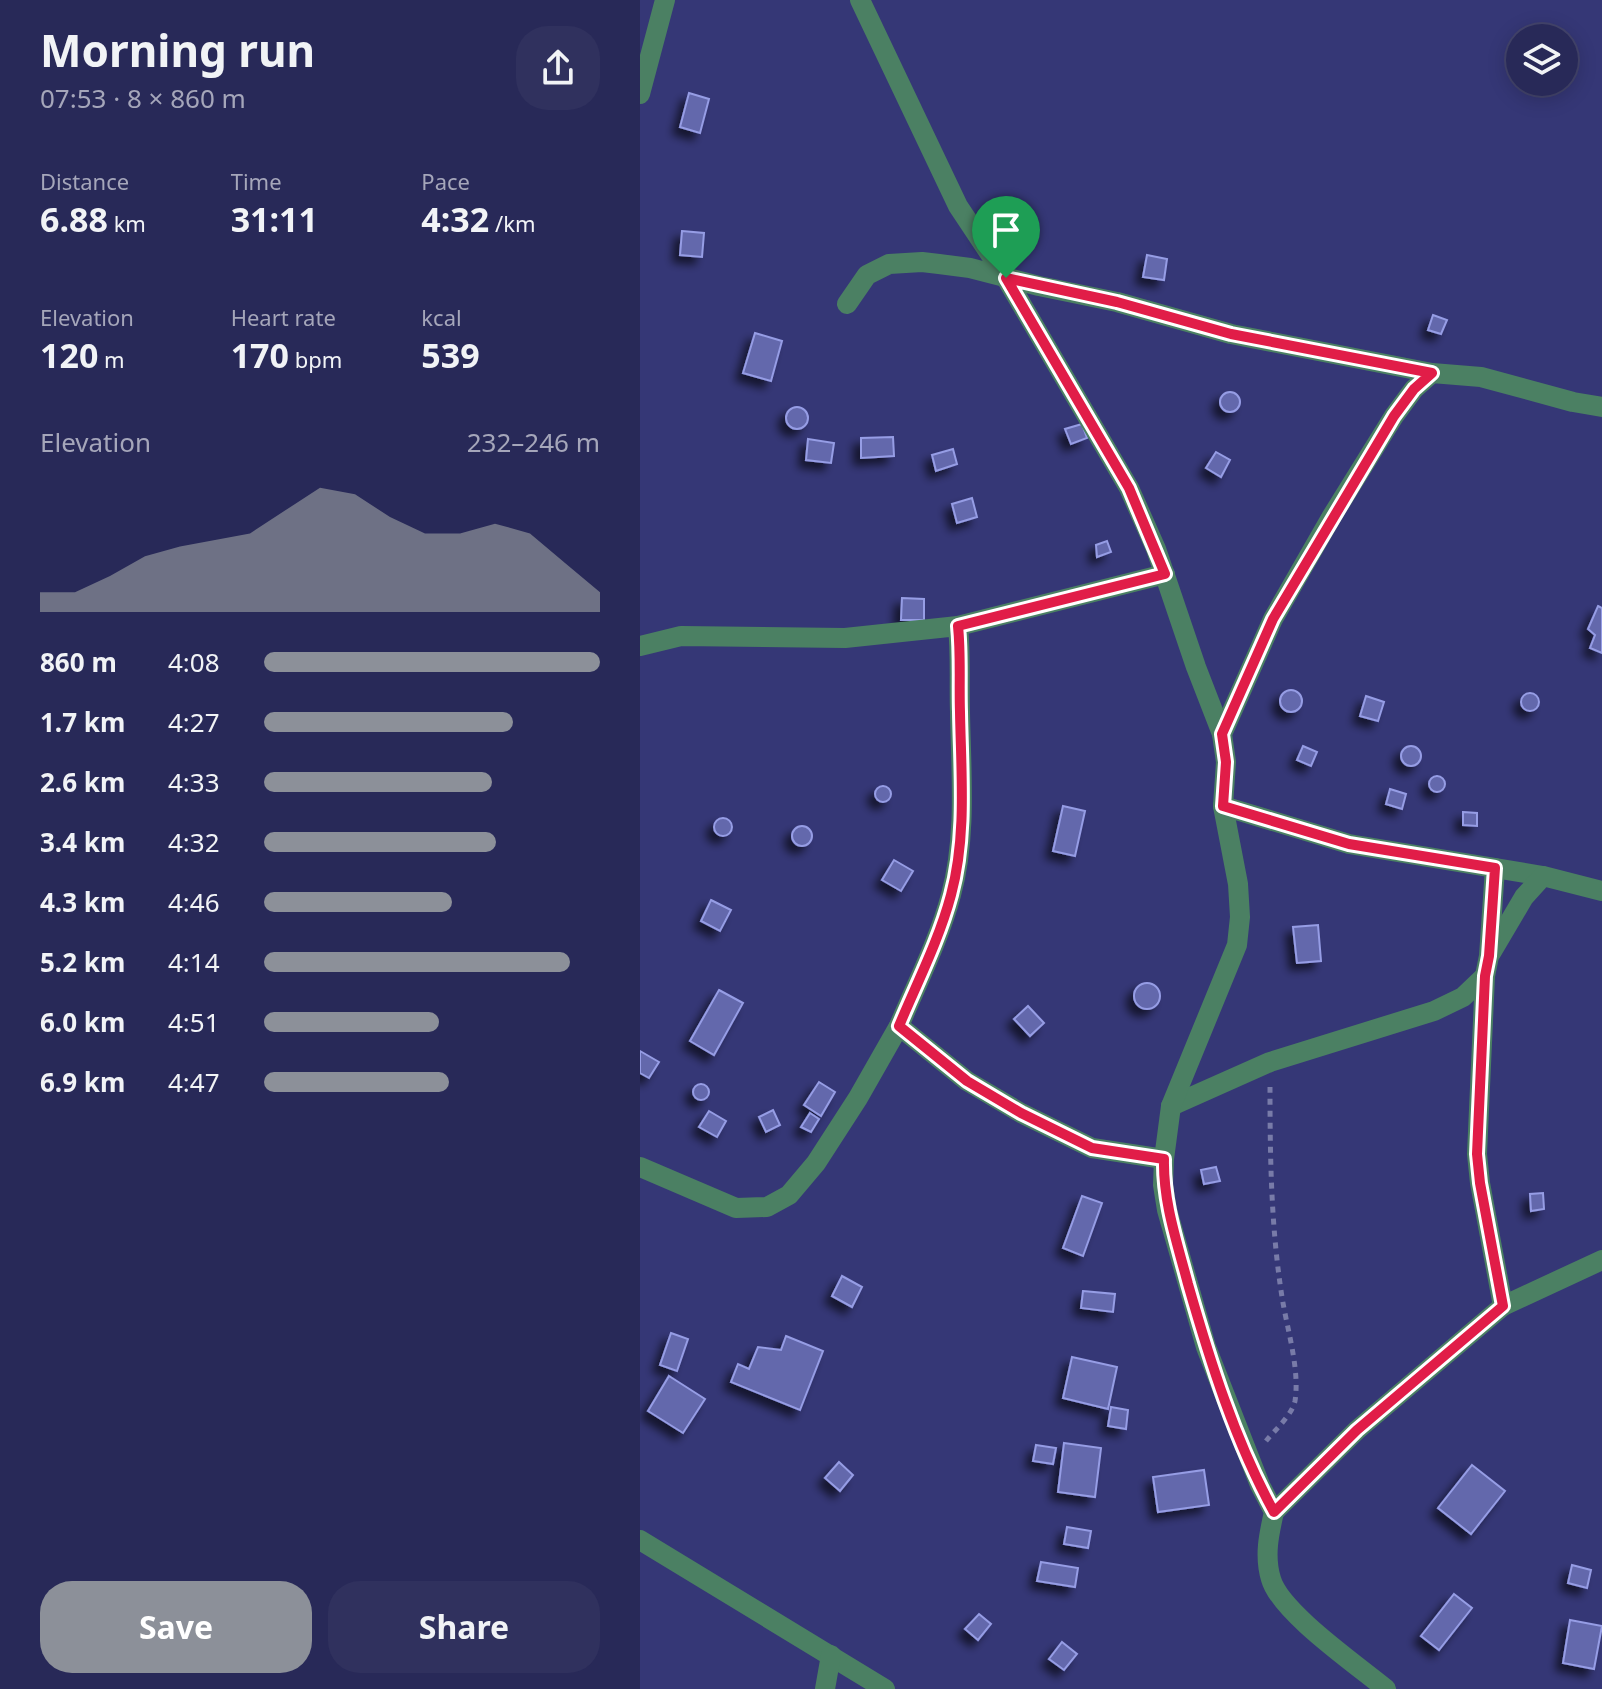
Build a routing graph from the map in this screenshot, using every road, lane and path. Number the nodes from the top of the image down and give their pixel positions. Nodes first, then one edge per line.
1 (665, 0) edge
2 (860, 0) edge
3 (640, 94) edge
4 (1006, 278) junction
5 (847, 304) dead end
6 (1432, 373) junction
7 (1602, 407) edge
8 (1165, 574) junction
9 (958, 626) junction
10 (640, 631) edge
11 (681, 636) junction
12 (640, 646) edge
13 (1222, 734) junction
14 (1223, 806) junction
15 (1495, 868) junction
16 (1543, 876) junction
17 (1602, 891) edge
18 (1487, 966) junction
19 (899, 1026) junction
20 (1270, 1062) junction
21 (1171, 1106) junction
22 (1164, 1159) junction
23 (640, 1167) edge
24 (1602, 1260) edge
25 (1503, 1306) junction
26 (1250, 1461) junction
27 (1274, 1512) junction
28 (640, 1540) edge
29 (831, 1655) junction
30 (825, 1689) edge
31 (885, 1689) edge
32 (1386, 1689) edge

1 - 3 street
2 - 4 street
4 - 5 street
4 - 6 street
4 - 8 street
6 - 7 street
6 - 13 street
8 - 9 street
8 - 13 street
9 - 11 street
9 - 19 street
10 - 11 street
11 - 12 street
13 - 14 street
14 - 15 street
14 - 21 street
15 - 16 street
15 - 18 street
16 - 17 street
16 - 18 street
18 - 20 street
18 - 25 street
19 - 22 street
19 - 23 street
20 - 21 street
20 - 26 path
21 - 22 street
22 - 26 street
24 - 25 street
25 - 27 street
26 - 27 street
27 - 32 street
28 - 29 street
29 - 30 street
29 - 31 street

